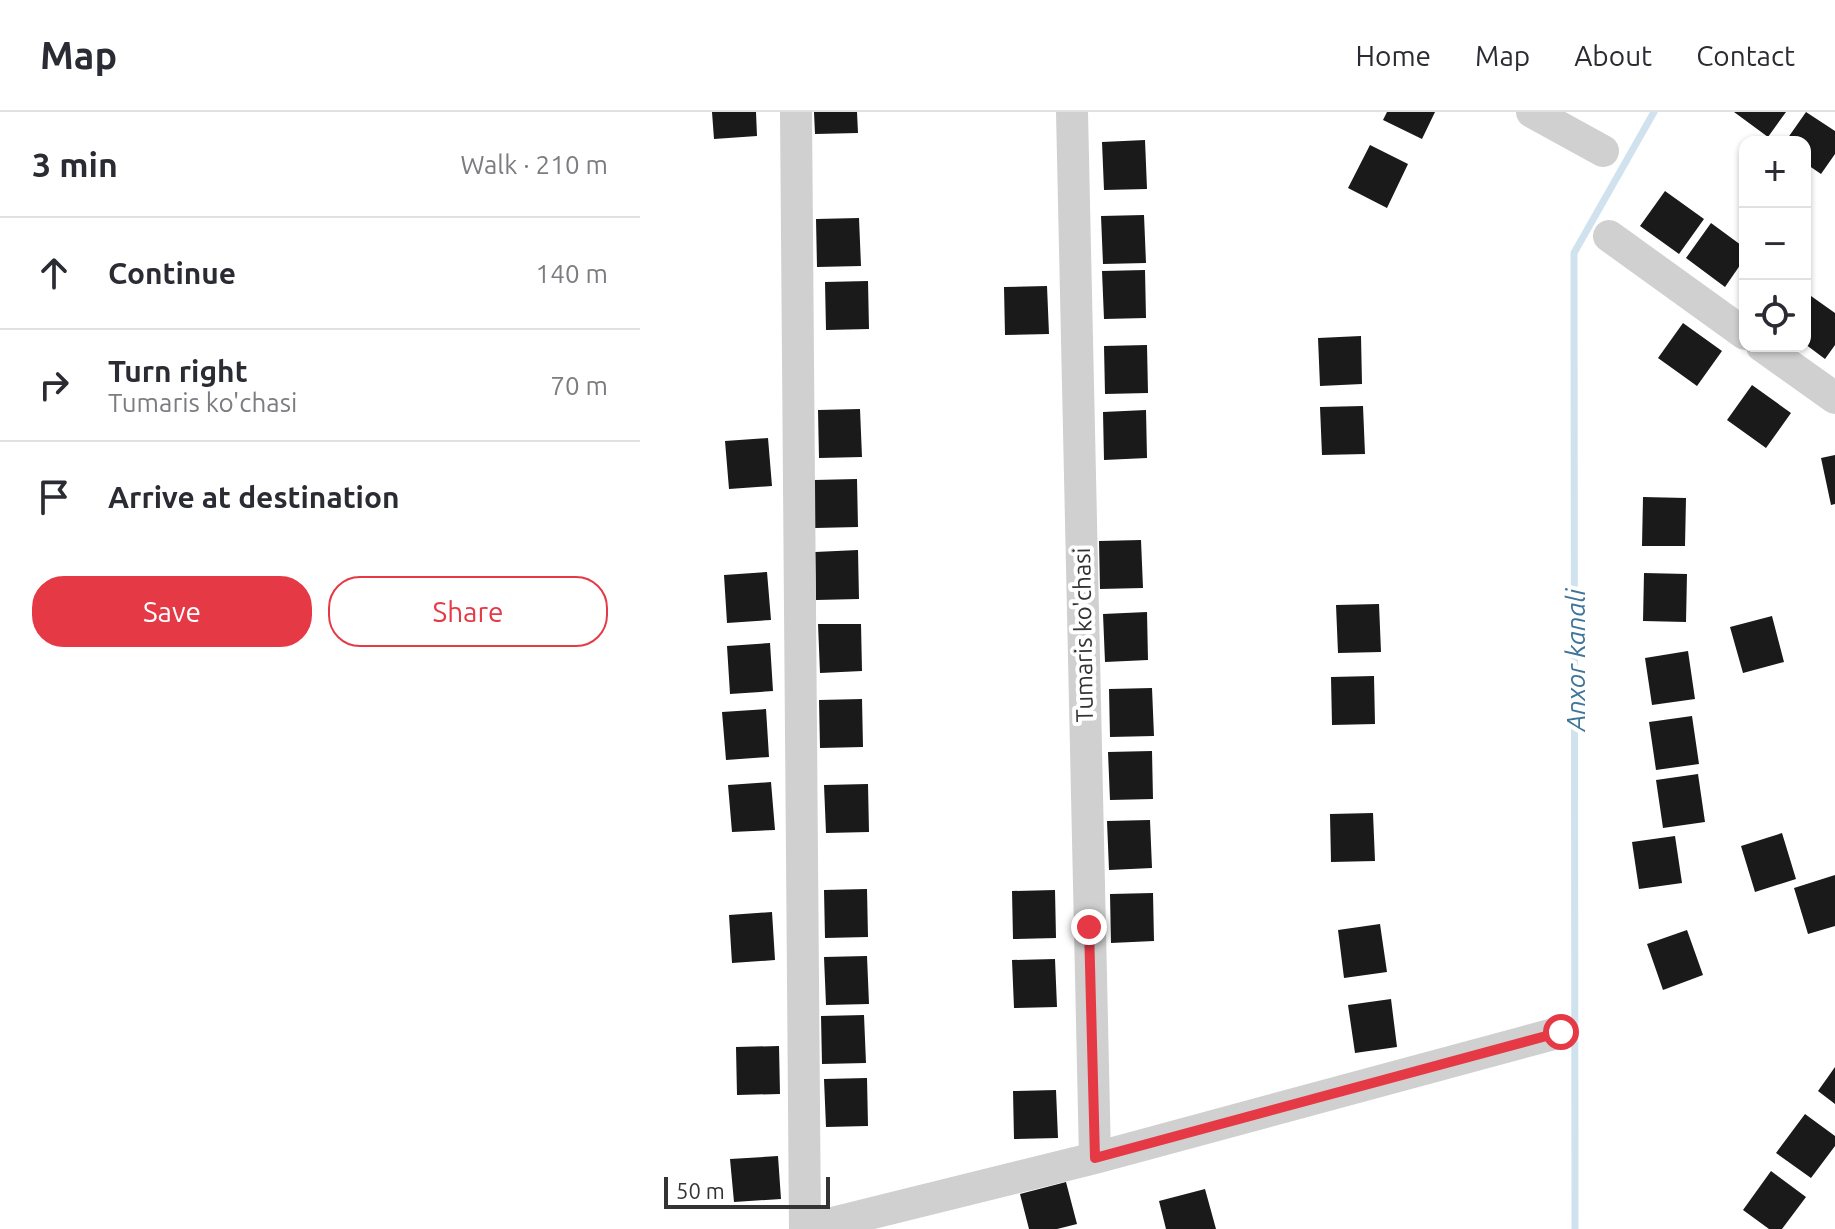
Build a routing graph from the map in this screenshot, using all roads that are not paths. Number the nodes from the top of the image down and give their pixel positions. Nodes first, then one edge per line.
1 (796, 112) edge
2 (1072, 112) edge
3 (1532, 112) edge
4 (1603, 151) dead end
5 (1609, 236) dead end
6 (1739, 330) edge
7 (1770, 352) edge
8 (1835, 398) edge
9 (1561, 1032) dead end
10 (1095, 1158) junction
11 (806, 1229) edge

1 - 11 street
2 - 10 street, Tumaris ko'chasi
3 - 4 street
5 - 6 street
7 - 8 street
9 - 10 street
10 - 11 street

